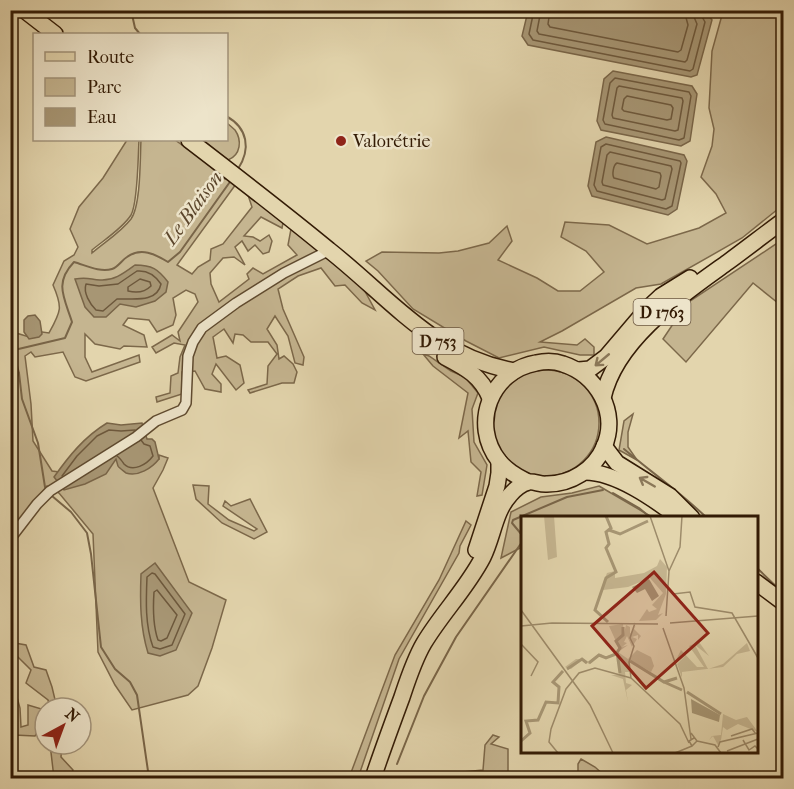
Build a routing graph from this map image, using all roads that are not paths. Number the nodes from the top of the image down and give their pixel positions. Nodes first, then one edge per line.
1 (24, 10) edge
2 (54, 33) edge
3 (190, 141) edge
4 (783, 220) edge
5 (746, 249) junction
6 (330, 250) junction
7 (374, 289) junction
8 (579, 370) junction
9 (514, 371) junction
10 (603, 398) junction
11 (490, 399) junction
12 (604, 446) junction
13 (498, 461) junction
14 (585, 472) junction
15 (528, 482) junction
16 (676, 516) edge
17 (690, 516) edge
18 (10, 539) edge
19 (758, 584) edge
20 (783, 603) edge
21 (435, 627) junction
22 (373, 778) edge

1 - 2 main road
3 - 6 main road, D 753
4 - 5 main road, D 1763
5 -> 8 main road, D 1763
5 - 10 main road, D 1763
6 - 7 main road, D 753
6 - 18 street
7 - 9 main road, D 753
7 - 11 main road, D 753
8 - 9 main road
8 - 10 main road
9 - 11 main road
10 - 12 main road
11 - 13 main road
12 - 14 main road
17 -> 12 main road
13 - 15 main road
13 - 21 main road
14 - 15 main road
14 - 16 main road
15 - 21 main road
19 - 20 main road
21 - 22 main road

